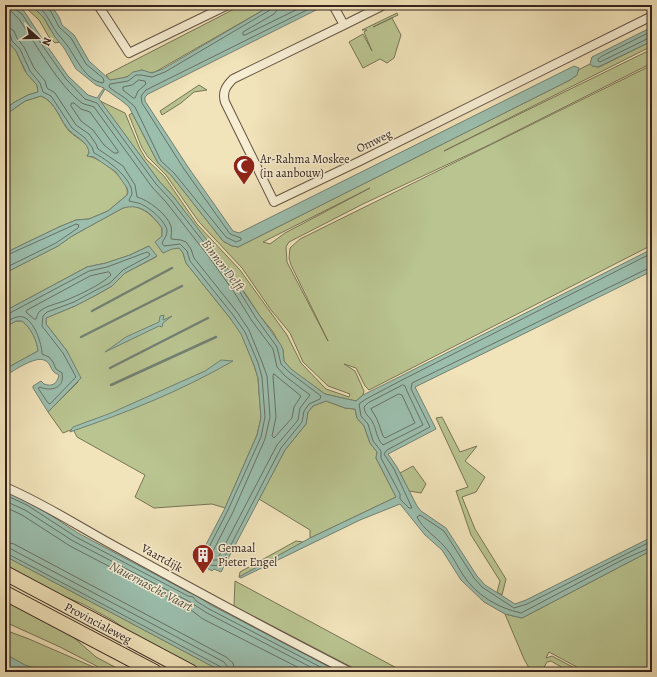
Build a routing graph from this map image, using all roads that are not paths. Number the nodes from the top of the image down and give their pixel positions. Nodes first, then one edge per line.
1 (98, 5) edge
2 (228, 5) edge
3 (333, 5) edge
4 (384, 5) edge
5 (652, 16) edge
6 (344, 25) junction
7 (5, 487) edge
8 (5, 573) edge
9 (5, 593) edge
10 (155, 672) edge
11 (191, 672) edge
12 (350, 672) edge

1 - 2 street
3 - 6 street
4 - 6 street
5 - 6 street, Omweg
7 - 12 street, Vaartdijk
8 - 11 highway, Provincialeweg
9 - 10 highway, Provincialeweg

